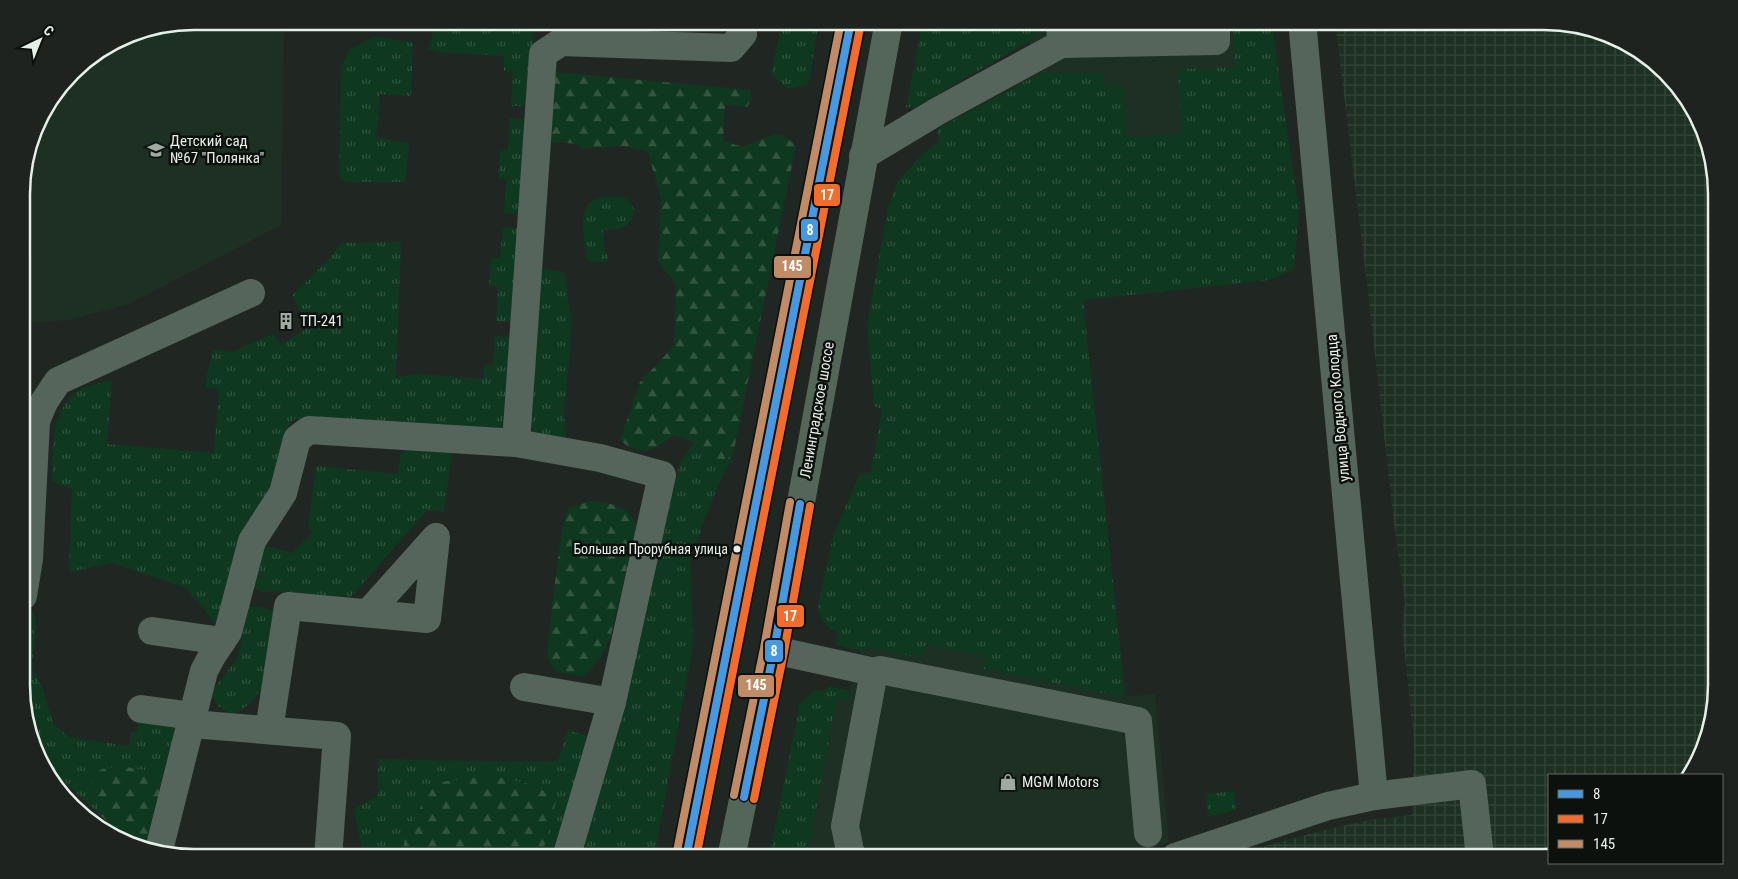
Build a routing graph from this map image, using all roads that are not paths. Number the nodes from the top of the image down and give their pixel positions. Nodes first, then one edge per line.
1 (742, 30) edge
2 (849, 30) edge
3 (887, 30) edge
4 (1216, 30) edge
5 (1303, 30) edge
6 (1060, 32) edge
7 (863, 156) junction
8 (250, 293) dead end
9 (516, 443) junction
10 (30, 539) edge
11 (368, 613) dead end
12 (152, 631) dead end
13 (222, 641) junction
14 (774, 650) junction
15 (874, 672) junction
16 (524, 687) dead end
17 (612, 702) junction
18 (141, 709) dead end
19 (193, 720) junction
20 (269, 730) junction
21 (1374, 796) junction
22 (1148, 833) dead end
23 (160, 845) edge
24 (329, 849) edge
25 (569, 849) edge
26 (688, 849) edge
27 (733, 849) edge
28 (850, 849) edge
29 (1201, 849) edge
30 (1479, 849) edge

1 - 9 street
2 - 26 main road
3 - 7 main road, Ленинградское шоссе
4 - 6 street
5 - 21 street, улица Водного Колодца
6 - 7 street
7 - 14 main road, Ленинградское шоссе
8 - 10 street
9 - 13 street
9 - 17 street
11 - 20 street
12 - 13 street
13 - 19 street
14 - 15 street
14 - 27 main road, Ленинградское шоссе
15 - 22 street
15 - 28 street
16 - 17 street
17 - 25 street
18 - 19 street
19 - 20 street
19 - 23 street
20 - 24 street
21 - 29 street
21 - 30 street

